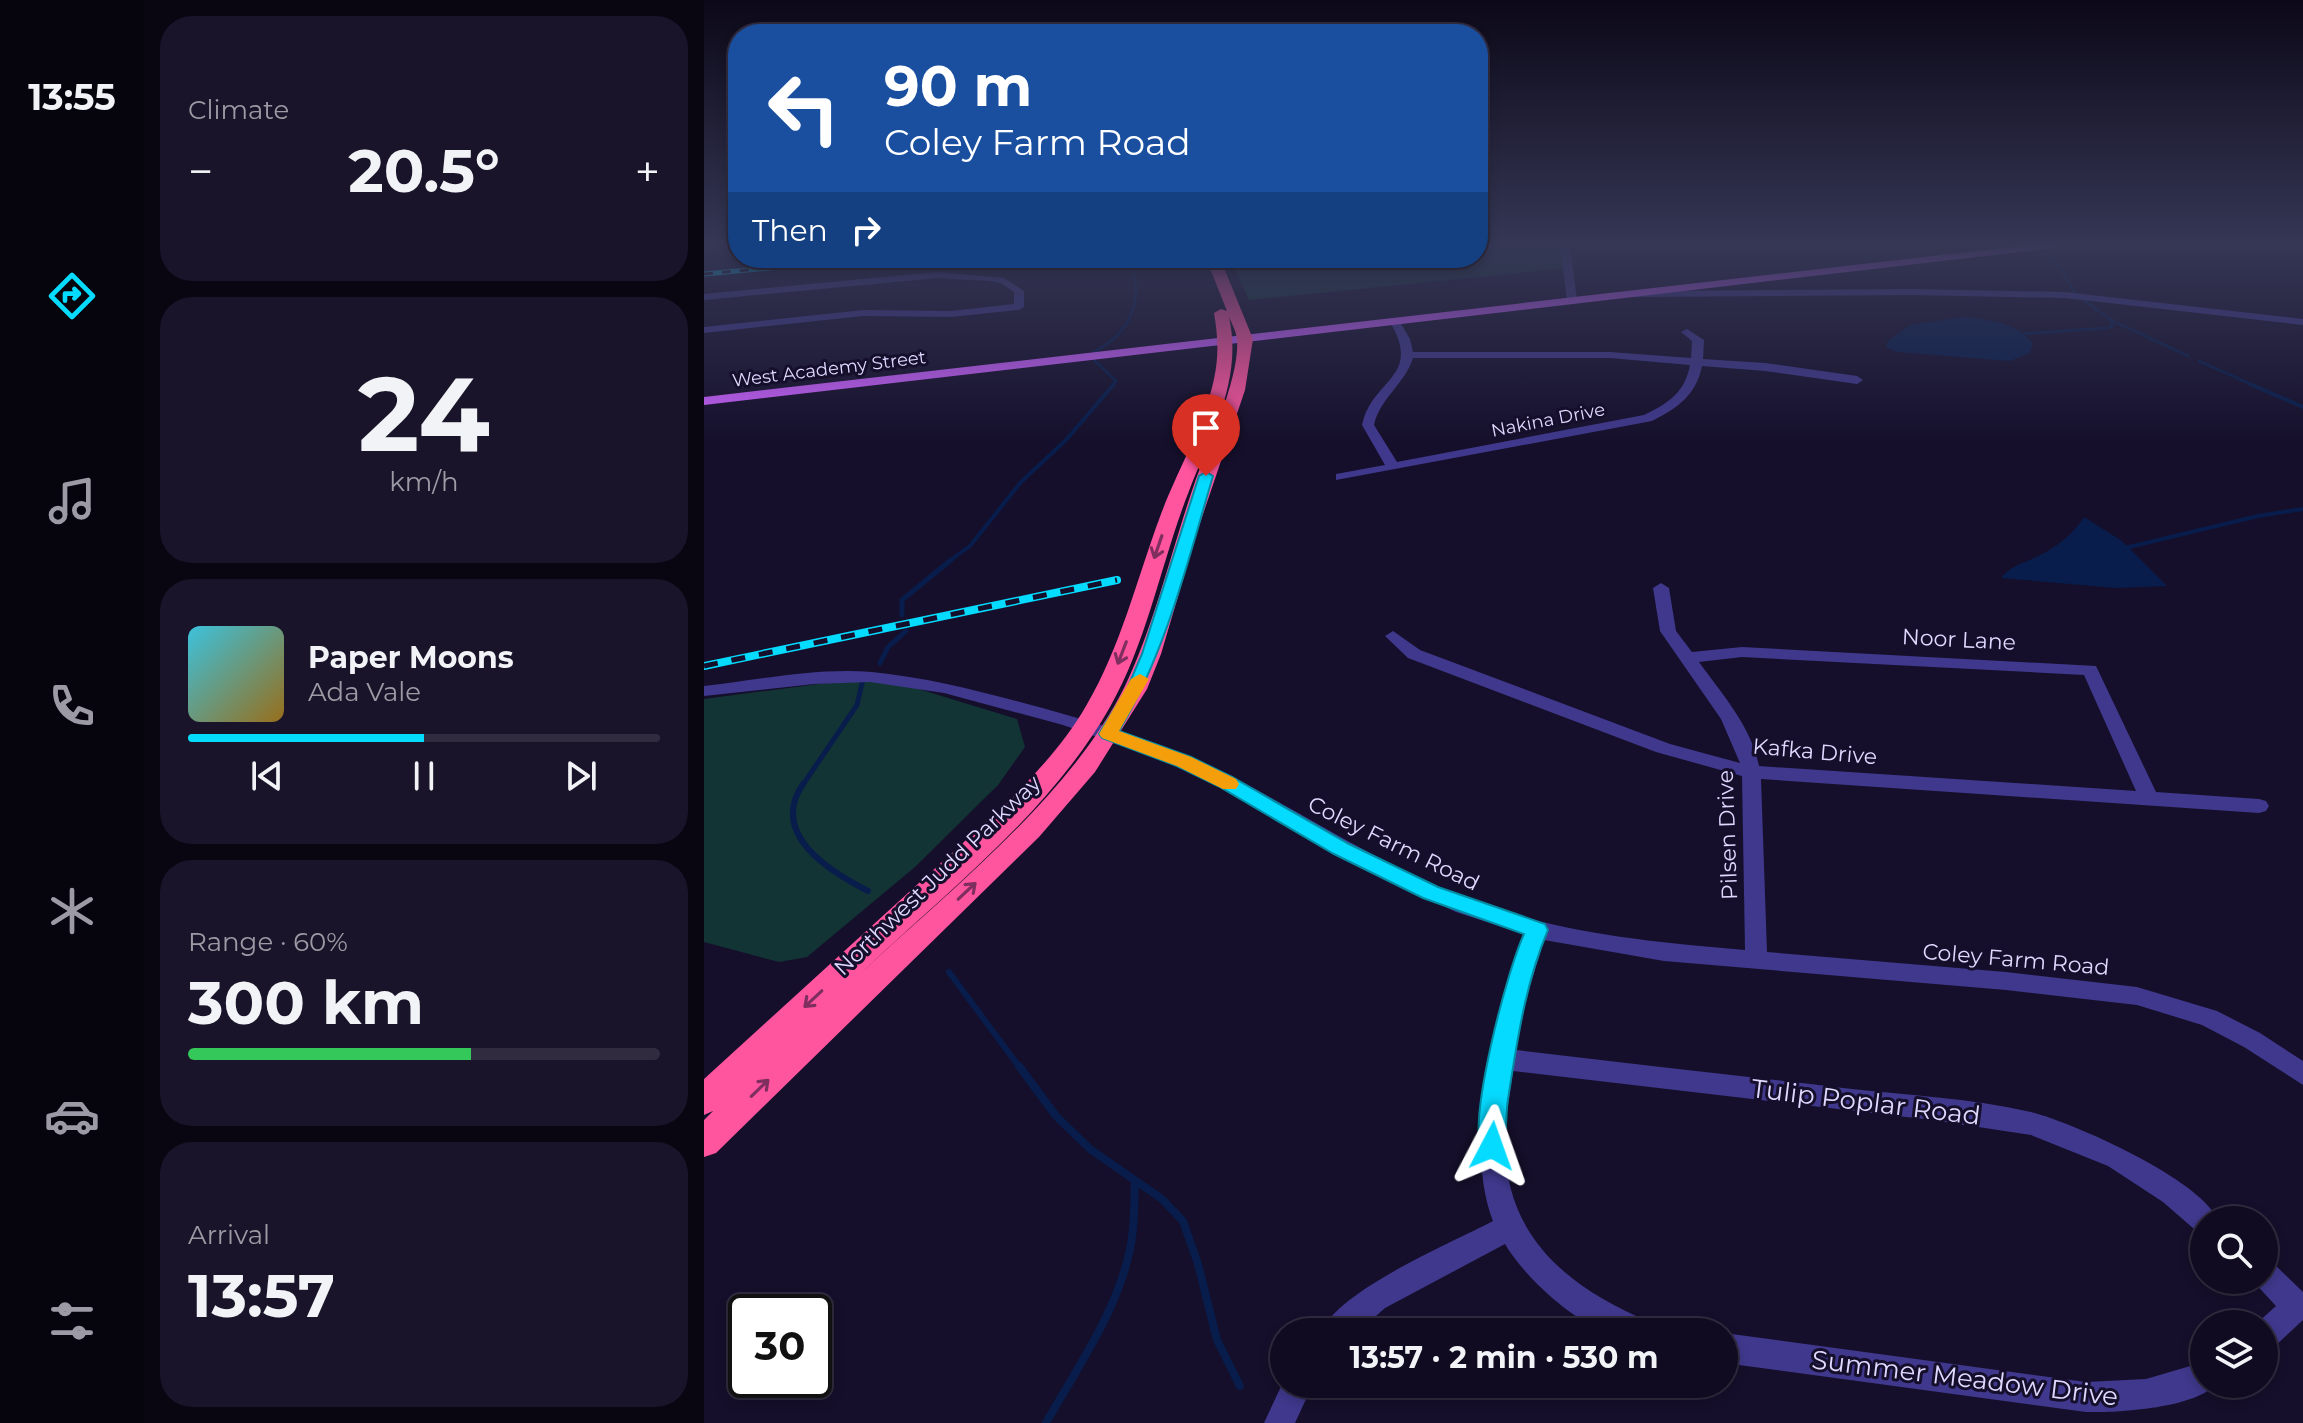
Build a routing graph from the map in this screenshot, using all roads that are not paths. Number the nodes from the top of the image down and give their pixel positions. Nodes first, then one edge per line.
1 (976, 311) edge
2 (1224, 311) edge
3 (1228, 311) edge
4 (1480, 311) edge
5 (2223, 311) edge
6 (1395, 322) junction
7 (2303, 322) edge
8 (704, 330) edge
9 (1687, 332) dead end
10 (1236, 340) junction
11 (1408, 355) junction
12 (1697, 361) junction
13 (1857, 380) dead end
14 (704, 401) edge
15 (1393, 467) junction
16 (1341, 477) dead end
17 (1661, 588) dead end
18 (1393, 636) dead end
19 (1685, 658) junction
20 (704, 691) edge
21 (1097, 730) junction
22 (1751, 772) junction
23 (2149, 799) junction
24 (2259, 806) dead end
25 (1537, 930) junction
26 (1756, 960) junction
27 (1503, 1059) junction
28 (2303, 1074) edge
29 (704, 1100) edge
30 (704, 1142) edge
31 (2190, 1208) edge
32 (1510, 1227) junction
33 (2278, 1288) edge
34 (1352, 1318) edge
35 (1609, 1318) edge
36 (2278, 1324) edge
37 (1738, 1350) edge
38 (2190, 1383) edge
39 (1291, 1398) edge
40 (1279, 1423) edge

1 - 8 street
2 - 10 highway
3 - 10 highway
4 - 6 main road, West Academy Street
5 - 7 street
6 - 10 main road, West Academy Street
6 - 11 street
9 - 12 street
10 - 14 main road, West Academy Street
10 -> 21 highway, Northwest Judd Parkway
10 - 21 highway, Northwest Judd Parkway
11 - 12 street
11 - 15 street
12 - 13 street
12 - 15 street, Nakina Drive
15 - 16 street, Nakina Drive
17 - 19 street, Pilsen Drive
18 - 22 street, Kafka Drive
19 - 22 street, Pilsen Drive
19 - 23 street, Noor Lane
20 - 21 street, Coley Farm Road
21 - 25 street, Coley Farm Road
21 -> 29 highway, Northwest Judd Parkway
30 -> 21 highway, Northwest Judd Parkway
22 - 23 street, Kafka Drive
22 - 26 street, Pilsen Drive
23 - 24 street, Kafka Drive
25 - 26 street, Coley Farm Road
25 - 27 street
26 - 28 street, Coley Farm Road
27 - 31 street, Tulip Poplar Road
27 - 32 street
32 - 34 street
32 - 35 street
33 - 36 street
37 - 38 street, Summer Meadow Drive
39 - 40 street

